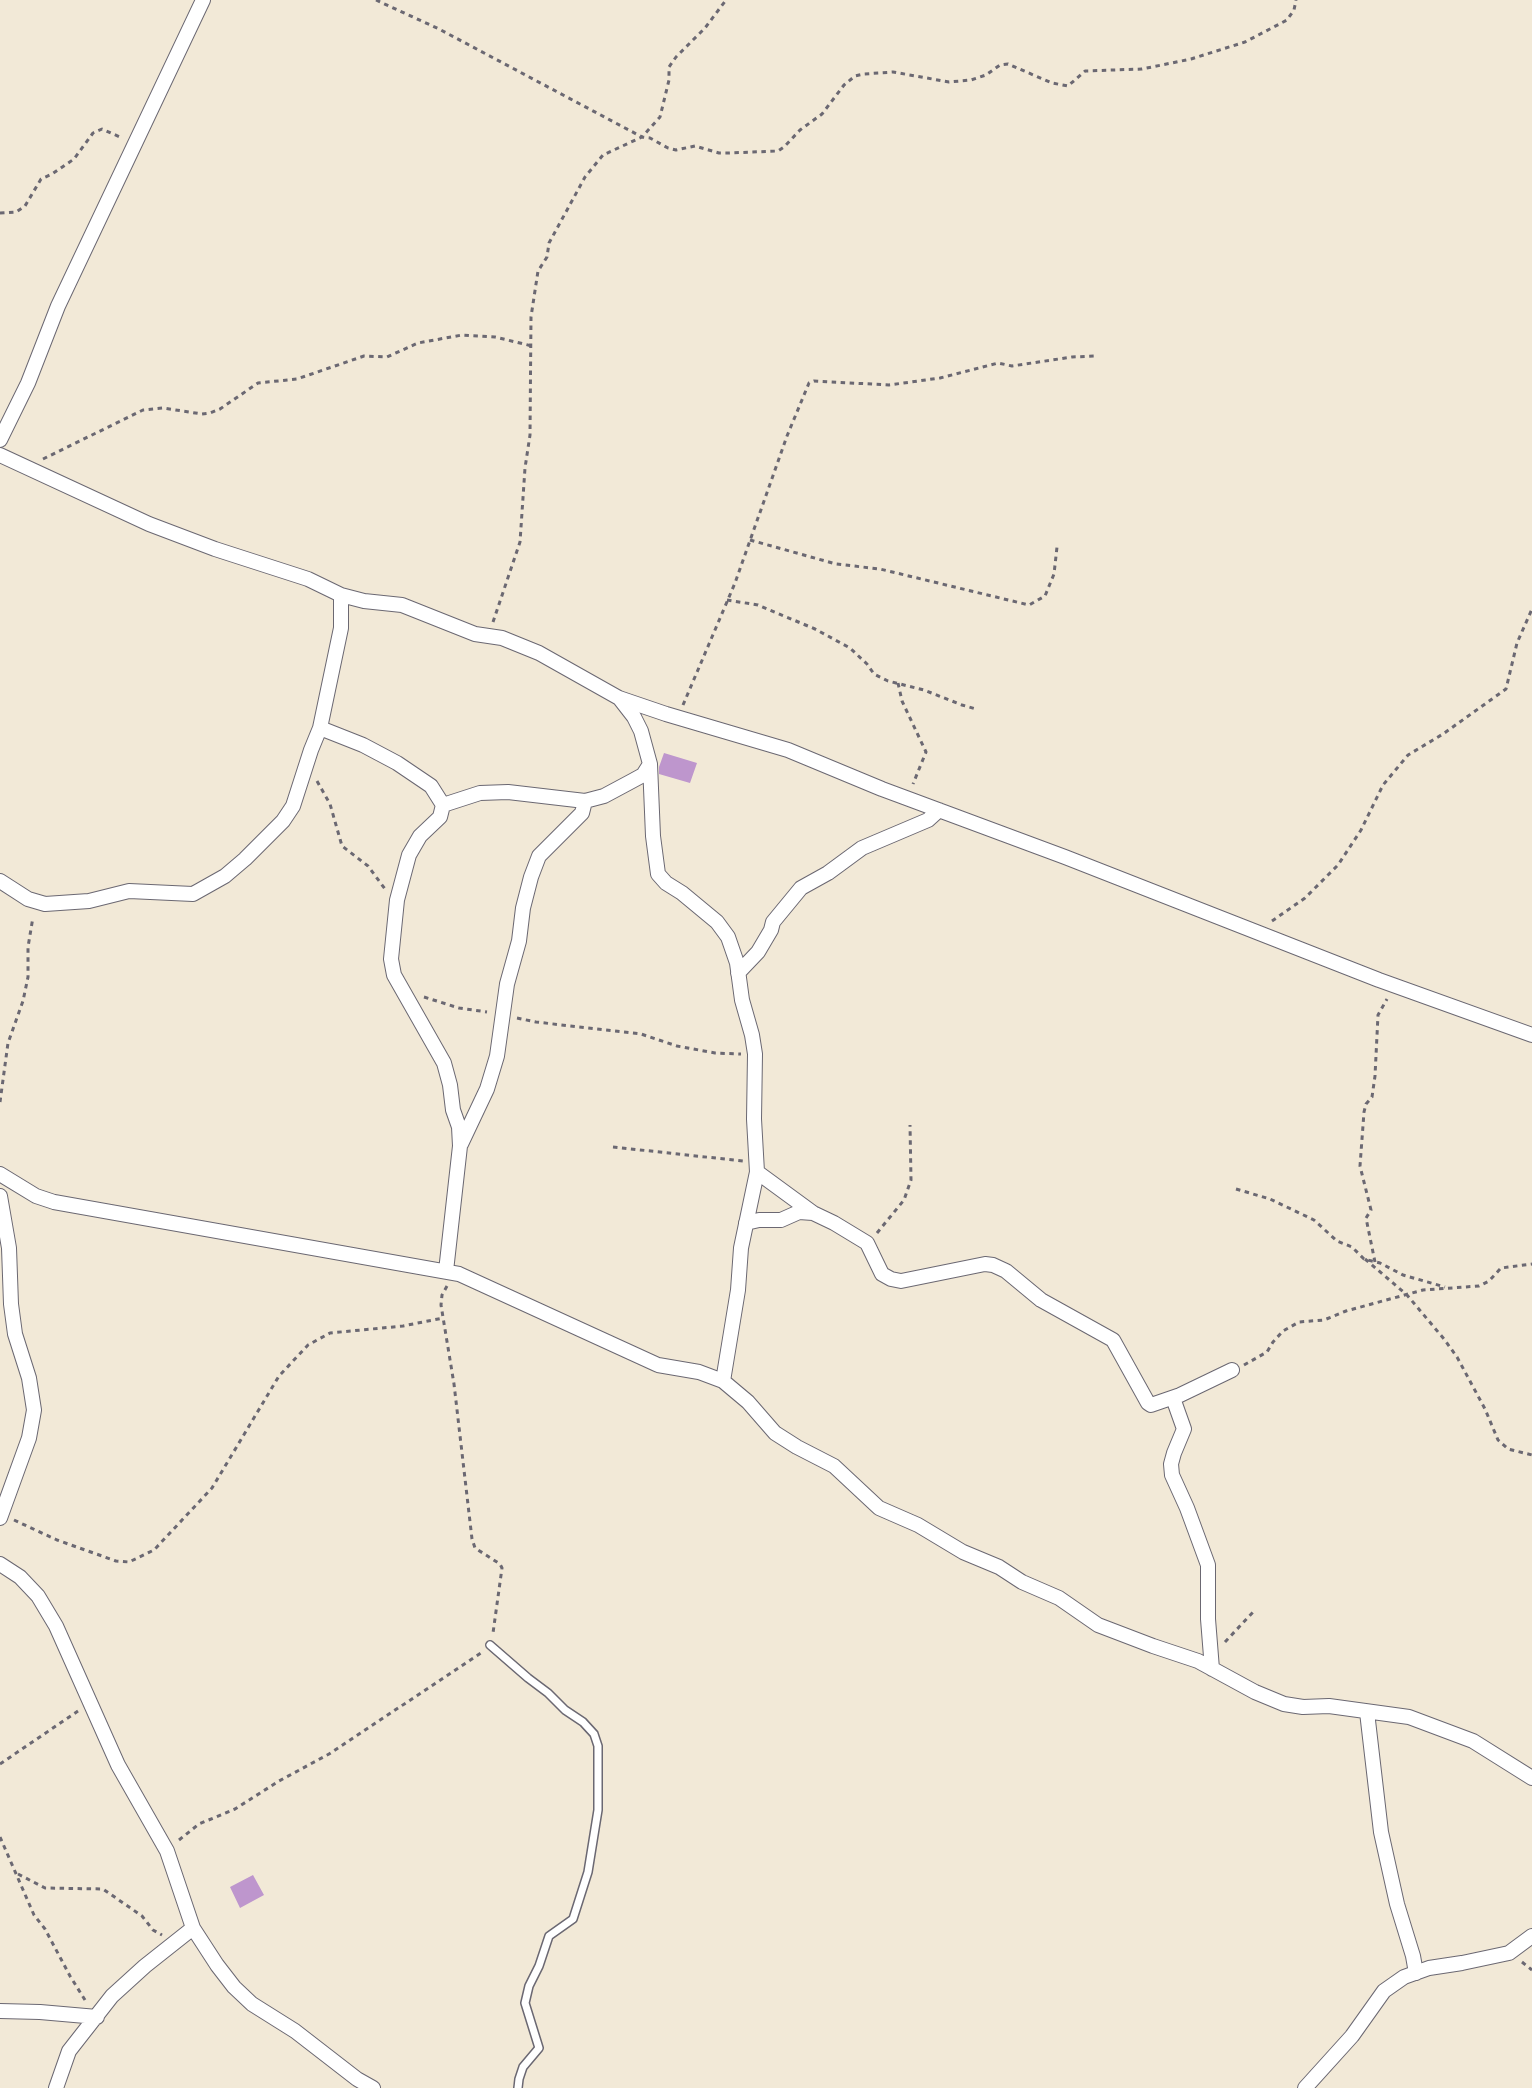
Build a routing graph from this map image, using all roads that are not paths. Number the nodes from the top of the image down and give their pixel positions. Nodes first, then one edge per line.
1 (203, 0) edge
2 (0, 440) edge
3 (0, 455) edge
4 (341, 595) junction
5 (619, 698) junction
6 (320, 728) junction
7 (650, 764) junction
8 (585, 801) junction
9 (443, 805) junction
10 (939, 810) junction
11 (0, 881) edge
12 (738, 972) junction
13 (1532, 1035) edge
14 (460, 1146) junction
15 (757, 1167) junction
16 (0, 1174) edge
17 (0, 1196) edge
18 (813, 1213) junction
19 (746, 1223) junction
20 (452, 1273) junction
21 (1232, 1370) road end
22 (723, 1381) junction
23 (1173, 1398) junction
24 (1, 1516) edge
25 (0, 1564) edge
26 (490, 1645) road end
27 (1212, 1667) junction
28 (1367, 1712) junction
29 (1532, 1778) edge
30 (193, 1928) junction
31 (1532, 1936) edge
32 (1416, 1973) junction
33 (0, 2011) edge
34 (95, 2016) junction
35 (56, 2088) edge
36 (373, 2088) edge
37 (518, 2088) edge
38 (1305, 2088) edge

1 - 2 street
3 - 4 street
4 - 5 street
4 - 6 street
5 - 7 street
5 - 10 street
6 - 9 street
6 - 11 street
7 - 8 street
7 - 12 street
8 - 9 street
8 - 14 street
9 - 14 street
10 - 12 street
10 - 13 street
12 - 15 street
14 - 20 street
15 - 18 street
15 - 19 street
16 - 20 street
17 - 24 street
18 - 19 street
18 - 23 street
19 - 22 street
20 - 22 street
21 - 23 street
22 - 27 street
23 - 27 street
25 - 30 street
26 - 37 lane
27 - 28 street
28 - 29 street
28 - 32 street
30 - 34 street
30 - 36 street
31 - 32 street
32 - 38 street
33 - 34 street
34 - 35 street

